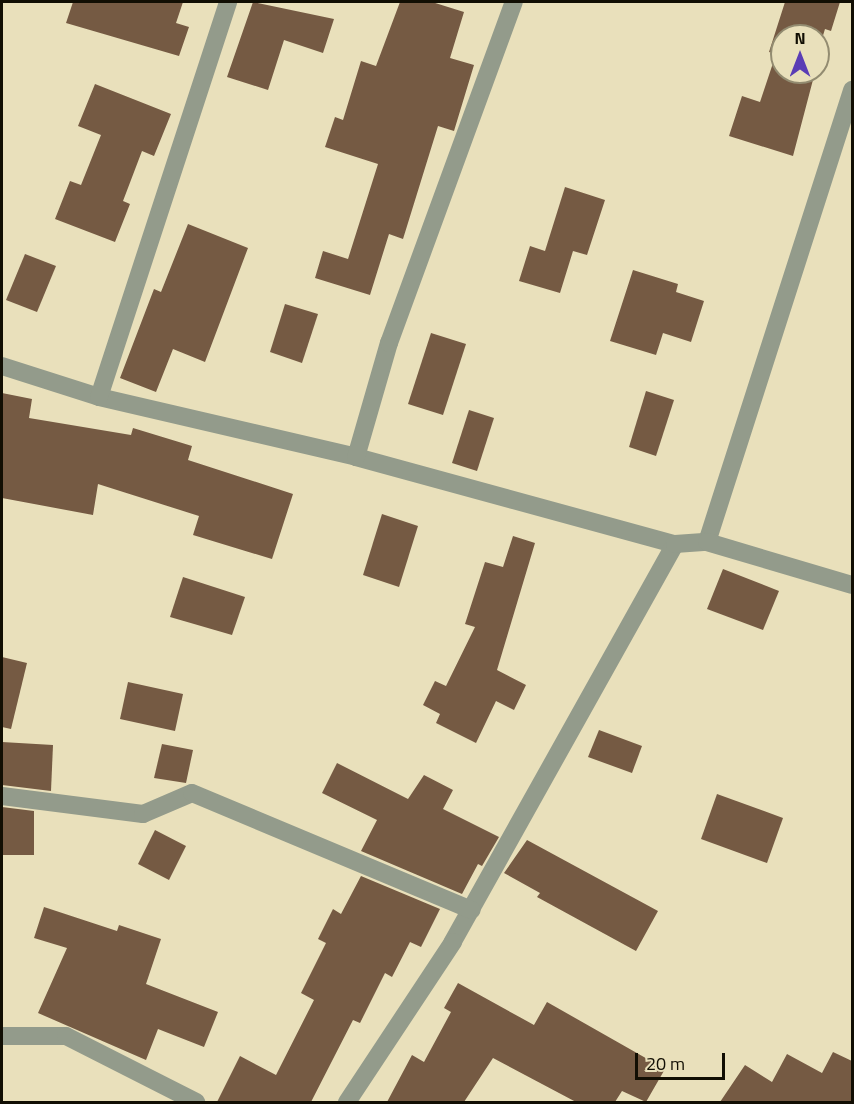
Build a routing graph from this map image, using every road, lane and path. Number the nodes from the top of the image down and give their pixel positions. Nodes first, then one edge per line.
1 (228, 2) edge
2 (514, 2) edge
3 (852, 90) edge
4 (845, 139) edge
5 (2, 366) edge
6 (99, 397) junction
7 (356, 458) junction
8 (707, 542) junction
9 (675, 544) junction
10 (852, 585) edge
11 (2, 795) edge
12 (472, 910) junction
13 (2, 1036) edge
14 (196, 1102) edge
15 (347, 1102) edge

1 - 6 street
2 - 7 street
3 - 4 street
4 - 8 street
5 - 6 street
6 - 7 street
7 - 9 street
8 - 9 street
8 - 10 street
9 - 12 street
11 - 12 street
12 - 15 street
13 - 14 street

